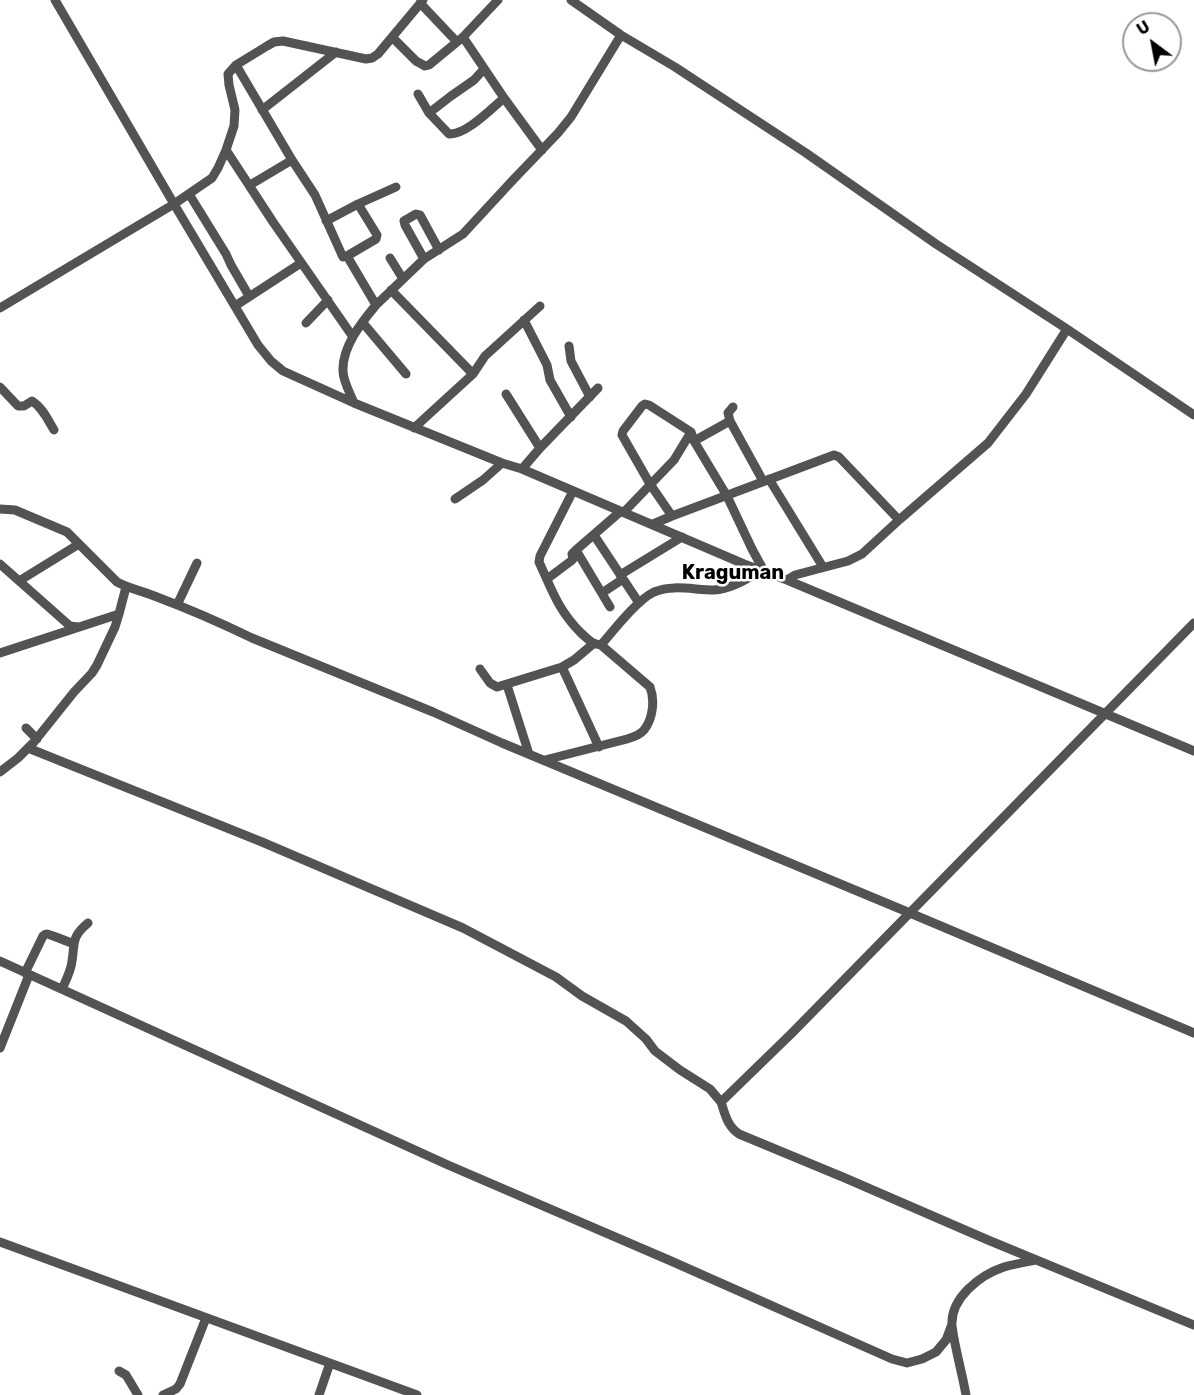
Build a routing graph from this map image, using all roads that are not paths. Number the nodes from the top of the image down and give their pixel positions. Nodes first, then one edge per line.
1 (55, 0) edge
2 (498, 0) edge
3 (571, 0) edge
4 (421, 2) edge
5 (621, 35) junction
6 (392, 37) junction
7 (460, 39) junction
8 (336, 52) junction
9 (236, 65) junction
10 (484, 69) junction
11 (418, 94) dead end
12 (504, 98) junction
13 (262, 110) junction
14 (429, 113) junction
15 (226, 150) junction
16 (542, 150) junction
17 (292, 160) junction
18 (250, 185) junction
19 (396, 187) dead end
20 (189, 194) junction
21 (174, 204) junction
22 (358, 204) junction
23 (326, 221) junction
24 (439, 250) junction
25 (347, 256) junction
26 (390, 258) dead end
27 (424, 259) junction
28 (301, 263) junction
29 (403, 279) junction
30 (391, 290) junction
31 (249, 296) junction
32 (328, 300) junction
33 (376, 305) junction
34 (235, 306) junction
35 (540, 306) dead end
36 (0, 308) edge
37 (524, 320) junction
38 (306, 323) dead end
39 (363, 323) junction
40 (1067, 329) junction
41 (353, 337) junction
42 (569, 346) dead end
43 (406, 374) dead end
44 (473, 374) junction
45 (0, 387) edge
46 (598, 388) dead end
47 (506, 394) dead end
48 (590, 397) junction
49 (354, 403) junction
50 (733, 407) dead end
51 (1194, 415) edge
52 (571, 417) junction
53 (730, 421) junction
54 (414, 428) junction
55 (54, 430) dead end
56 (692, 437) junction
57 (540, 447) junction
58 (502, 463) junction
59 (522, 469) junction
60 (766, 480) junction
61 (650, 484) junction
62 (573, 491) junction
63 (727, 496) junction
64 (455, 499) dead end
65 (0, 500) edge
66 (4, 509) edge
67 (623, 511) junction
68 (672, 516) junction
69 (899, 520) junction
70 (653, 524) junction
71 (594, 535) junction
72 (682, 537) junction
73 (79, 544) junction
74 (576, 550) junction
75 (197, 563) dead end
76 (0, 564) edge
77 (823, 567) junction
78 (763, 571) junction
79 (621, 577) junction
80 (547, 579) junction
81 (787, 580) junction
82 (19, 582) junction
83 (126, 587) junction
84 (602, 593) junction
85 (639, 603) junction
86 (177, 606) junction
87 (610, 607) dead end
88 (119, 614) junction
89 (1194, 623) edge
90 (78, 627) junction
91 (597, 645) junction
92 (0, 653) edge
93 (562, 667) junction
94 (480, 669) dead end
95 (507, 685) junction
96 (1106, 714) junction
97 (26, 728) dead end
98 (37, 739) junction
99 (599, 747) junction
100 (28, 748) junction
101 (1194, 751) edge
102 (529, 754) junction
103 (545, 760) junction
104 (0, 771) edge
105 (910, 913) junction
106 (88, 923) dead end
107 (73, 944) junction
108 (0, 961) edge
109 (27, 974) junction
110 (62, 989) junction
111 (1194, 1034) edge
112 (0, 1048) edge
113 (721, 1102) junction
114 (0, 1242) edge
115 (1036, 1260) junction
116 (206, 1318) junction
117 (952, 1324) junction
118 (1194, 1325) edge
119 (330, 1363) junction
120 (119, 1371) dead end
121 (138, 1395) edge
122 (163, 1395) edge
123 (319, 1395) edge
124 (417, 1395) edge
125 (966, 1395) edge

1 - 21 street
2 - 7 street
3 - 5 street
4 - 6 street
4 - 7 street
5 - 16 street
5 - 40 street
6 - 7 street
6 - 8 street
7 - 10 street
8 - 9 street
8 - 13 street
9 - 13 street
9 - 15 street
10 - 12 street
10 - 14 street
11 - 14 street
12 - 14 street
12 - 16 street
13 - 17 street
15 - 18 street
15 - 20 street
16 - 24 street
17 - 18 street
17 - 23 street
18 - 28 street
19 - 22 street
20 - 21 street
20 - 31 street
21 - 34 street
21 - 36 street
22 - 23 street
22 - 25 street
23 - 25 street
24 - 27 street
24 - 27 street
25 - 33 street
26 - 29 street
27 - 29 street
28 - 31 street
28 - 32 street
29 - 30 street
30 - 33 street
30 - 44 street
31 - 34 street
32 - 38 street
32 - 41 street
33 - 39 street
34 - 49 street
35 - 37 street
37 - 44 street
37 - 52 street
39 - 41 street
39 - 43 street
40 - 51 street
40 - 69 street
41 - 49 street
42 - 48 street
44 - 54 street
45 - 55 street
46 - 48 street
47 - 57 street
48 - 52 street
49 - 54 street
50 - 53 street
52 - 57 street
53 - 56 street
53 - 60 street
54 - 58 street
56 - 61 street
56 - 61 street
56 - 63 street
57 - 59 street
58 - 59 street
58 - 64 street
59 - 62 street
60 - 63 street
60 - 69 street
60 - 77 street
61 - 67 street
61 - 68 street
62 - 67 street
62 - 80 street
63 - 68 street
63 - 78 street
65 - 66 street
66 - 73 street
67 - 70 street
67 - 71 street
68 - 70 street
69 - 77 street
70 - 72 street
71 - 74 street
71 - 79 street
72 - 78 street
72 - 79 street
73 - 82 street
73 - 83 street
74 - 80 street
74 - 84 street
75 - 86 street
76 - 82 street
77 - 81 street
78 - 81 street
78 - 85 street
79 - 84 street
79 - 85 street
80 - 91 street
81 - 96 street
82 - 90 street
83 - 86 street
83 - 88 street
84 - 87 street
85 - 91 street
86 - 102 street
88 - 90 street
88 - 98 street
89 - 96 street
90 - 92 street
91 - 93 street
91 - 99 street
93 - 95 street
93 - 99 street
94 - 95 street
95 - 102 street
96 - 101 street
96 - 105 street
97 - 98 street
98 - 100 street
99 - 103 street
100 - 104 street
100 - 113 street
102 - 103 street
103 - 105 street
105 - 111 street
105 - 113 street
106 - 107 street
107 - 109 street
107 - 110 street
108 - 109 street
109 - 110 street
109 - 112 street
110 - 117 street
113 - 115 street
114 - 116 street
115 - 117 street
115 - 118 street
116 - 119 street
116 - 122 street
117 - 125 street
119 - 123 street
119 - 124 street
120 - 121 street

